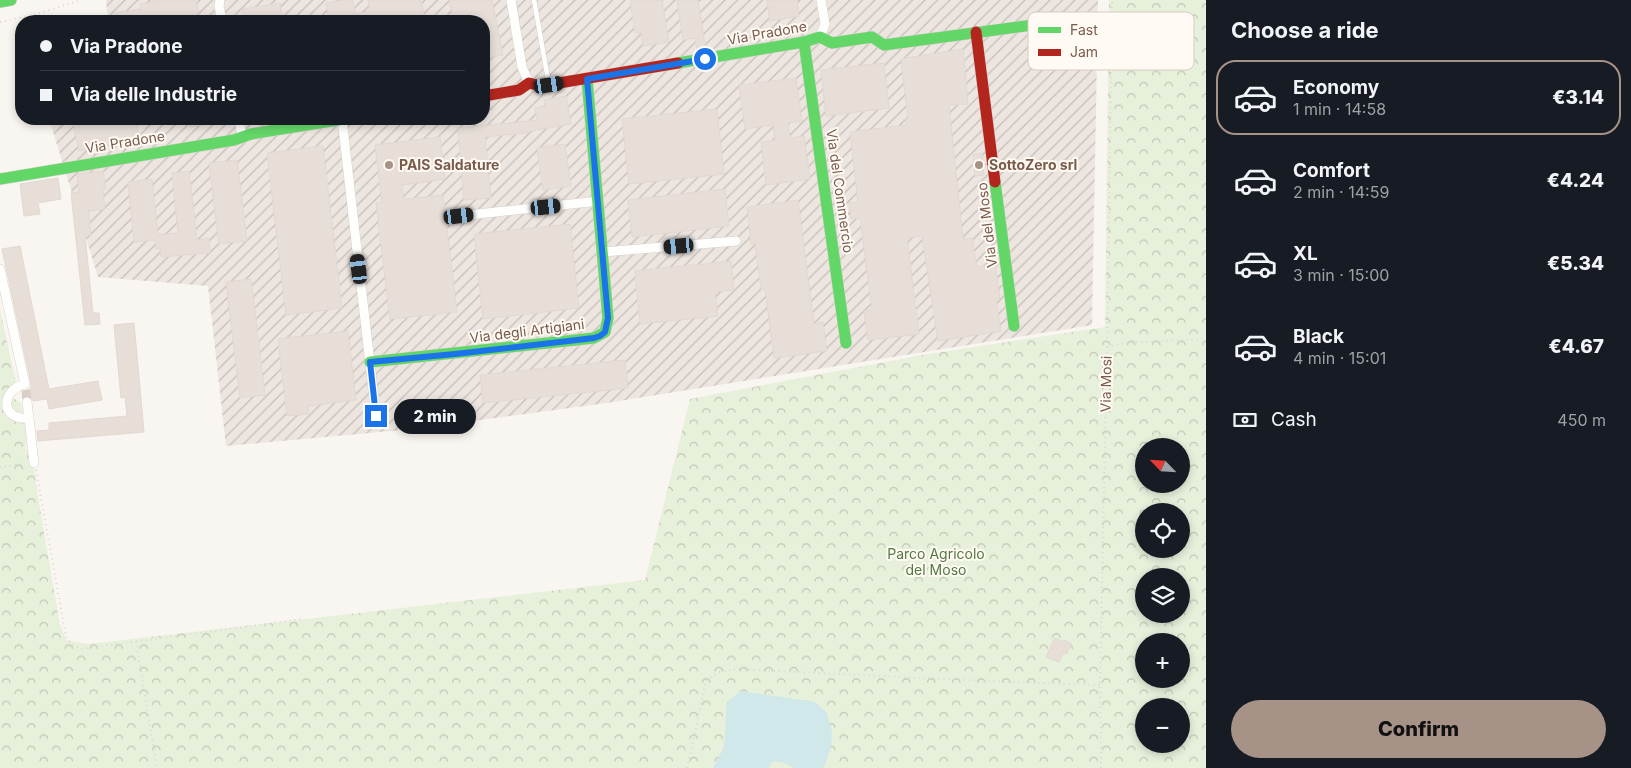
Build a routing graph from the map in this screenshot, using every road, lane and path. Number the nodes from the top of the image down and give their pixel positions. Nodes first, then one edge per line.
1 (11, 0) edge
2 (81, 0) edge
3 (220, 0) edge
4 (511, 0) edge
5 (534, 0) edge
6 (821, 0) edge
7 (0, 2) edge
8 (32, 15) edge
9 (221, 15) edge
10 (15, 19) edge
11 (0, 22) edge
12 (1028, 25) edge
13 (976, 32) junction
14 (820, 37) junction
15 (804, 42) junction
16 (1111, 70) edge
17 (587, 79) junction
18 (529, 83) junction
19 (549, 85) junction
20 (490, 95) edge
21 (240, 125) edge
22 (306, 125) edge
23 (344, 125) edge
24 (242, 137) junction
25 (0, 179) edge
26 (599, 201) junction
27 (459, 216) dead end
28 (736, 241) dead end
29 (603, 252) junction
30 (0, 269) edge
31 (1014, 326) dead end
32 (1206, 338) edge
33 (846, 343) dead end
34 (1107, 347) junction
35 (370, 362) junction
36 (28, 402) tunnel mouth
37 (376, 416) dead end
38 (29, 418) junction
39 (34, 463) junction
40 (0, 467) edge
41 (302, 619) dead end
42 (136, 641) junction
43 (1100, 685) junction
44 (157, 768) edge
45 (687, 768) edge
46 (1101, 768) edge

1 - 7 street
2 - 8 path
3 - 9 street
4 - 18 street
5 - 19 lane
6 - 14 street
10 - 11 path
12 - 13 street, Via Pradone
13 - 14 street, Via Pradone
13 - 31 street, Via del Moso
14 - 15 street, Via Pradone
15 - 17 street, Via Pradone
15 - 33 street, Via del Commercio
16 - 34 path, Via Mosi
17 - 19 street, Via Pradone
17 - 26 street, Via degli Artigiani
18 - 19 street, Via Pradone
18 - 20 street, Via Pradone
21 - 24 street
22 - 24 street, Via Pradone
23 - 35 street
24 - 25 street, Via Pradone
26 - 27 street
26 - 29 street, Via degli Artigiani
28 - 29 street
29 - 35 street, Via degli Artigiani
30 - 38 street
32 - 34 path
34 - 43 path, Via Mosi
35 - 37 street
36 - 38 street
38 - 39 street
39 - 40 path
39 - 42 path
41 - 42 path
42 - 44 path
43 - 45 path
43 - 46 path, Via Mosi

